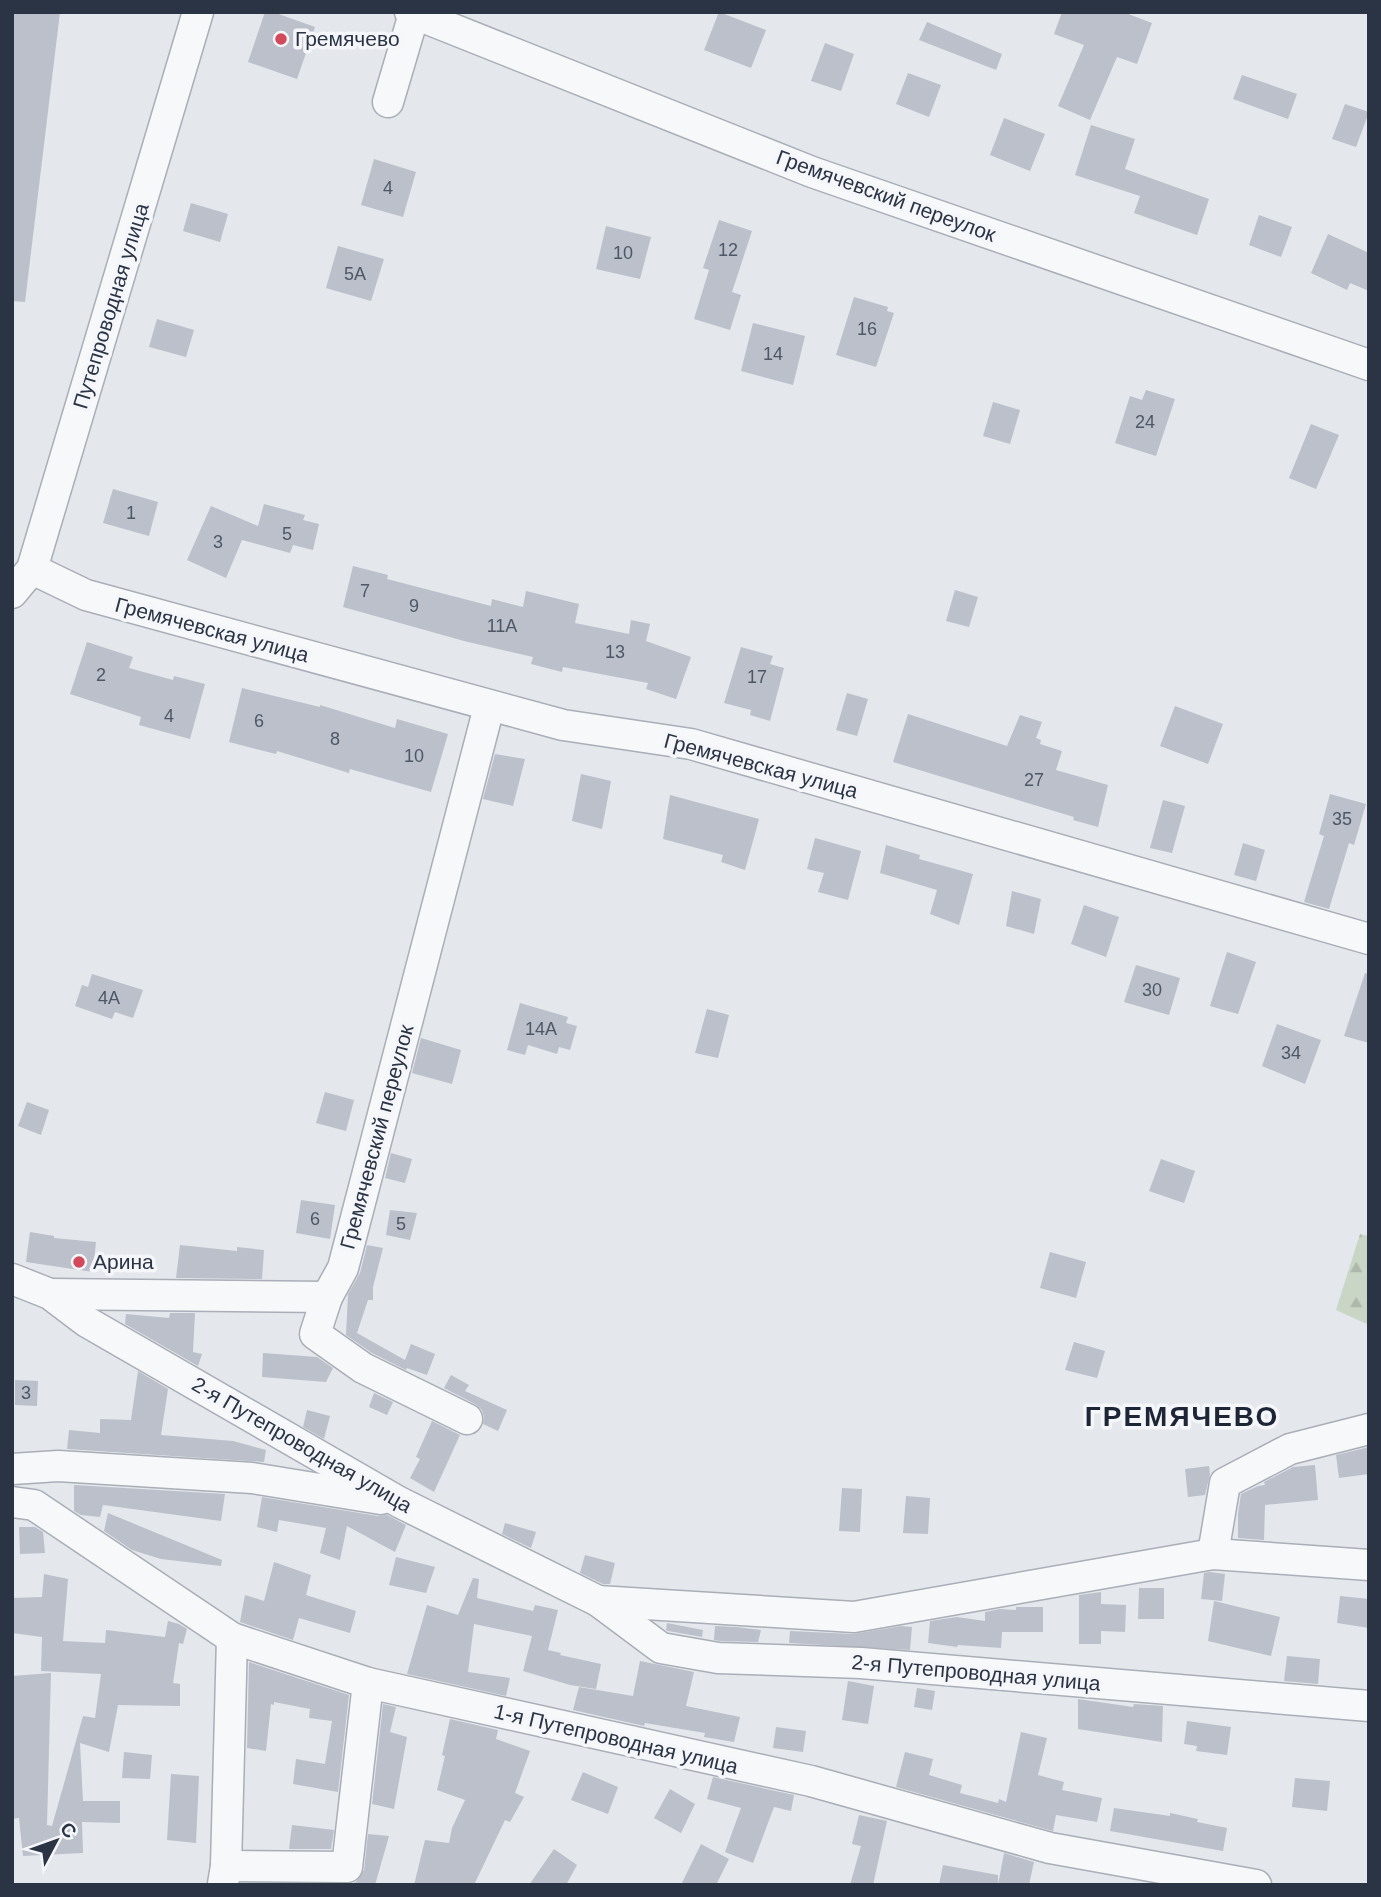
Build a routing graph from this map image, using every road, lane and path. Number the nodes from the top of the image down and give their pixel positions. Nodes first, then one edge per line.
1 (198, 12) edge
2 (412, 13) edge
3 (388, 102) dead end
4 (1369, 365) edge
5 (32, 569) junction
6 (12, 593) edge
7 (489, 707) junction
8 (1369, 939) edge
9 (12, 1279) edge
10 (50, 1294) junction
11 (327, 1297) junction
12 (467, 1419) dead end
13 (1369, 1429) edge
14 (12, 1469) edge
15 (12, 1502) edge
16 (399, 1502) junction
17 (1213, 1554) junction
18 (1369, 1565) edge
19 (598, 1601) junction
20 (232, 1637) junction
21 (368, 1683) junction
22 (1369, 1706) edge
23 (225, 1876) edge
24 (346, 1876) edge
25 (1256, 1885) edge

1 - 5 street, Путепроводная улица
2 - 3 street
2 - 4 street, Гремячевский переулок
5 - 6 street, Путепроводная улица
5 - 7 street, Гремячевская улица
7 - 8 street, Гремячевская улица
7 - 11 street, Гремячевский переулок
9 - 10 street, 2-я Путепроводная улица
10 - 11 street
10 - 16 street, 2-я Путепроводная улица
11 - 12 street, Гремячевский переулок
13 - 17 street
14 - 16 street
15 - 20 street, 1-я Путепроводная улица
16 - 19 street, 2-я Путепроводная улица
17 - 18 street, 2-я Путепроводная улица
17 - 19 street, 2-я Путепроводная улица
19 - 22 street, 2-я Путепроводная улица
20 - 21 street, 1-я Путепроводная улица
20 - 23 street
21 - 24 street
21 - 25 street, 1-я Путепроводная улица
23 - 24 street

